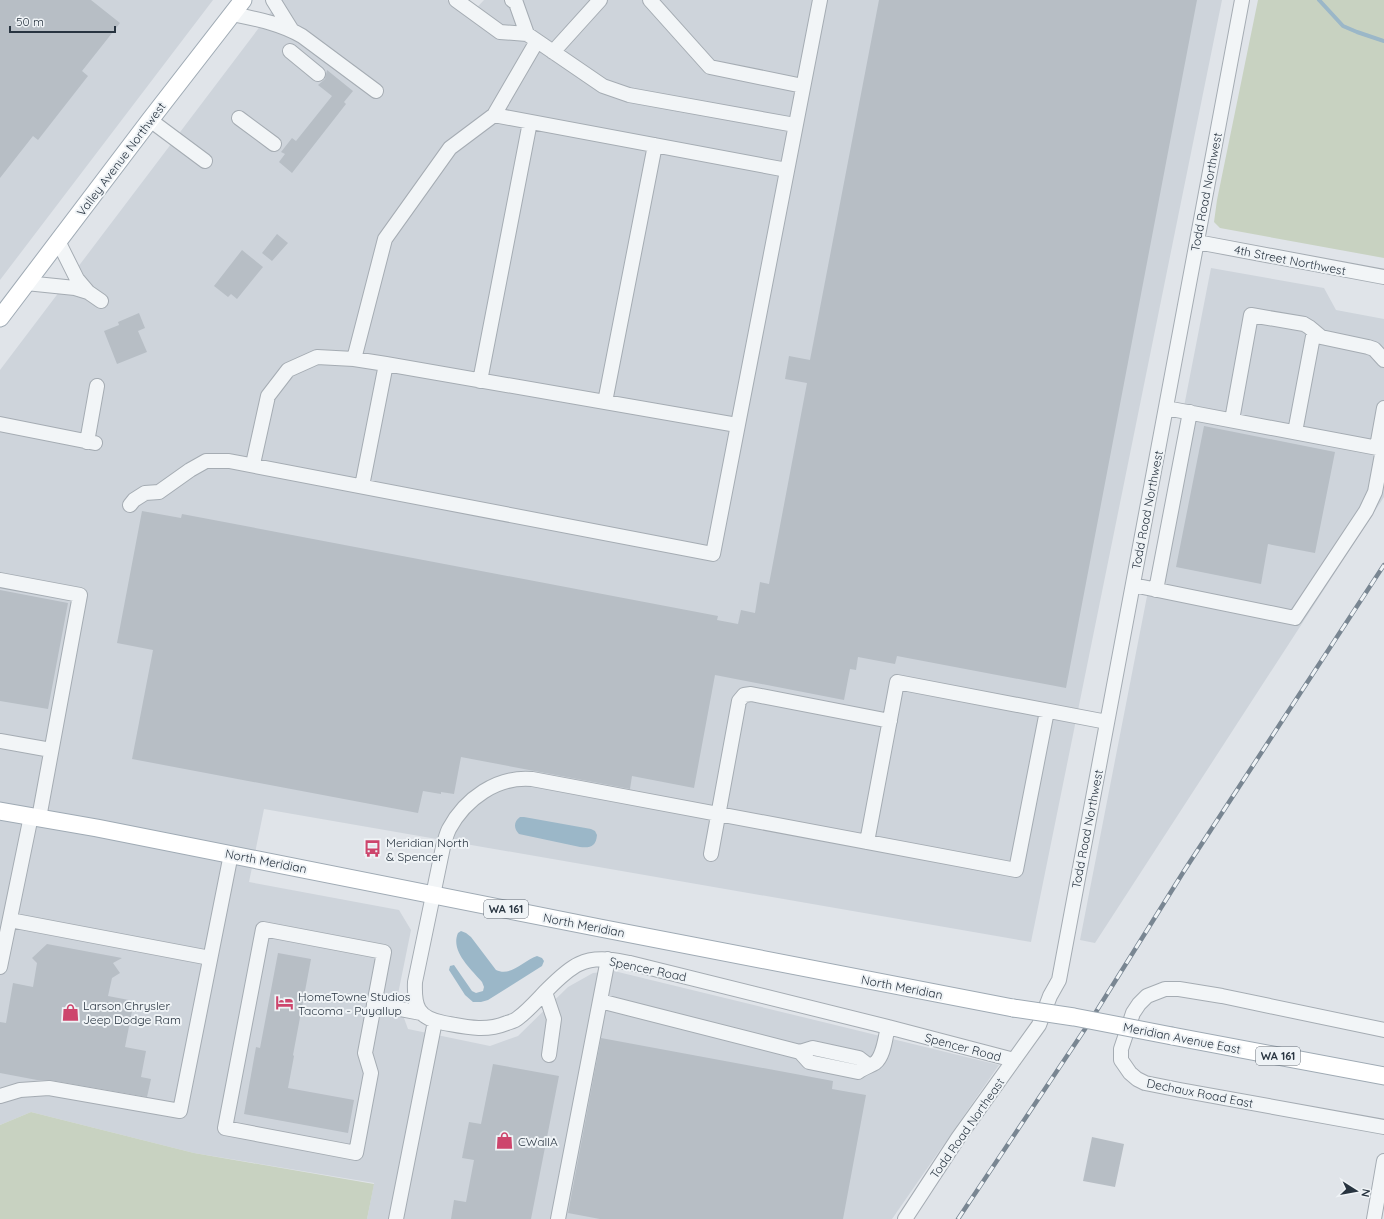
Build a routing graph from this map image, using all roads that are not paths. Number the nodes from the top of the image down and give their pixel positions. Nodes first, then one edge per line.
1 (243, 0) edge
2 (273, 0) edge
3 (456, 0) edge
4 (512, 0) edge
5 (600, 0) edge
6 (650, 0) edge
7 (820, 0) edge
8 (1242, 0) edge
9 (232, 14) junction
10 (291, 29) junction
11 (532, 37) junction
12 (290, 52) dead end
13 (553, 52) junction
14 (318, 74) dead end
15 (803, 86) junction
16 (376, 91) dead end
17 (494, 115) junction
18 (238, 118) dead end
19 (150, 120) junction
20 (530, 122) junction
21 (795, 125) junction
22 (274, 144) dead end
23 (655, 145) junction
24 (205, 161) dead end
25 (787, 170) junction
26 (58, 241) junction
27 (1197, 242) junction
28 (1384, 277) edge
29 (26, 283) junction
30 (88, 292) junction
31 (101, 301) dead end
32 (0, 318) edge
33 (1314, 331) junction
34 (354, 359) junction
35 (1384, 360) edge
36 (386, 364) junction
37 (480, 381) junction
38 (97, 386) dead end
39 (605, 402) junction
40 (1166, 408) junction
41 (1384, 408) edge
42 (1190, 412) junction
43 (1232, 420) junction
44 (0, 424) edge
45 (737, 425) junction
46 (1295, 432) junction
47 (1377, 447) junction
48 (253, 464) junction
49 (362, 486) junction
50 (130, 505) dead end
51 (0, 580) edge
52 (1133, 585) junction
53 (1156, 590) junction
54 (1047, 711) junction
55 (890, 721) junction
56 (1107, 722) junction
57 (0, 741) edge
58 (51, 750) junction
59 (0, 811) edge
60 (718, 814) junction
61 (35, 817) junction
62 (867, 842) junction
63 (231, 854) junction
64 (711, 854) dead end
65 (434, 894) junction
66 (10, 920) junction
67 (210, 958) junction
68 (608, 959) junction
69 (0, 967) edge
70 (545, 992) junction
71 (600, 1000) junction
72 (374, 1004) junction
73 (422, 1013) junction
74 (1043, 1017) joint
75 (1074, 1018) joint
76 (435, 1022) junction
77 (888, 1027) junction
78 (1384, 1030) edge
79 (549, 1055) dead end
80 (1014, 1060) junction
81 (1384, 1076) edge
82 (0, 1096) edge
83 (1384, 1127) edge
84 (1384, 1161) edge
85 (396, 1219) edge
86 (558, 1219) edge
87 (906, 1219) edge
88 (1374, 1219) edge

1 - 9 main road, Valley Avenue Northwest
2 - 10 street
3 - 11 street
4 - 11 street
5 - 13 street
6 - 15 street
7 - 15 street
8 - 27 street, Todd Road Northwest
9 - 10 street
9 - 19 main road, Valley Avenue Northwest
10 - 16 street
11 - 13 street
11 - 17 street
12 - 14 street
13 - 21 street
15 - 21 street
17 - 20 street
17 - 34 street
18 - 22 street
19 - 24 street
19 - 26 main road, Valley Avenue Northwest
20 - 23 street
20 - 37 street
21 - 25 street
23 - 25 street
23 - 39 street
25 - 45 street
26 - 29 main road, Valley Avenue Northwest
26 - 30 street
27 - 28 street, 4th Street Northwest
27 - 40 street, Todd Road Northwest
29 - 30 street
29 - 32 main road, Valley Avenue Northwest
30 - 31 street
33 - 35 street
33 - 43 street
33 - 46 street
34 - 36 street
34 - 48 street
36 - 37 street
36 - 49 street
37 - 39 street
38 - 44 street
39 - 45 street
40 - 42 street
40 - 52 street, Todd Road Northwest
41 - 47 street
42 - 43 street
42 - 53 street
43 - 46 street
45 - 49 street
46 - 47 street
47 - 53 street
48 - 49 street
48 - 50 street
51 - 58 street
52 - 53 street
52 - 56 street, Todd Road Northwest
54 - 55 street
54 - 56 street
54 - 62 street
55 - 60 street
55 - 62 street
56 - 74 street, Todd Road Northwest
57 - 58 street
58 - 61 street
59 - 61 main road, North Meridian / WA 161
60 - 62 street
60 - 64 street
60 - 65 street
61 - 63 main road, North Meridian / WA 161
61 - 66 street
63 - 65 main road, North Meridian / WA 161
63 - 67 street
65 - 73 street
65 - 75 main road, North Meridian / WA 161, bridge
66 - 67 street
66 - 69 street
67 - 82 street
68 - 70 street, Spencer Road
68 - 71 street
68 - 77 street, Spencer Road
70 - 76 street, Spencer Road
70 - 79 street
71 - 77 street
71 - 86 street
72 - 72 street
72 - 73 street
73 - 76 street, Spencer Road
74 - 80 street, Todd Road Northeast
75 - 81 main road, Meridian Avenue East / WA 161, bridge
76 - 85 street
77 - 80 street, Spencer Road
78 - 83 street, Dechaux Road East
80 - 87 street, Todd Road Northeast
84 - 88 street

